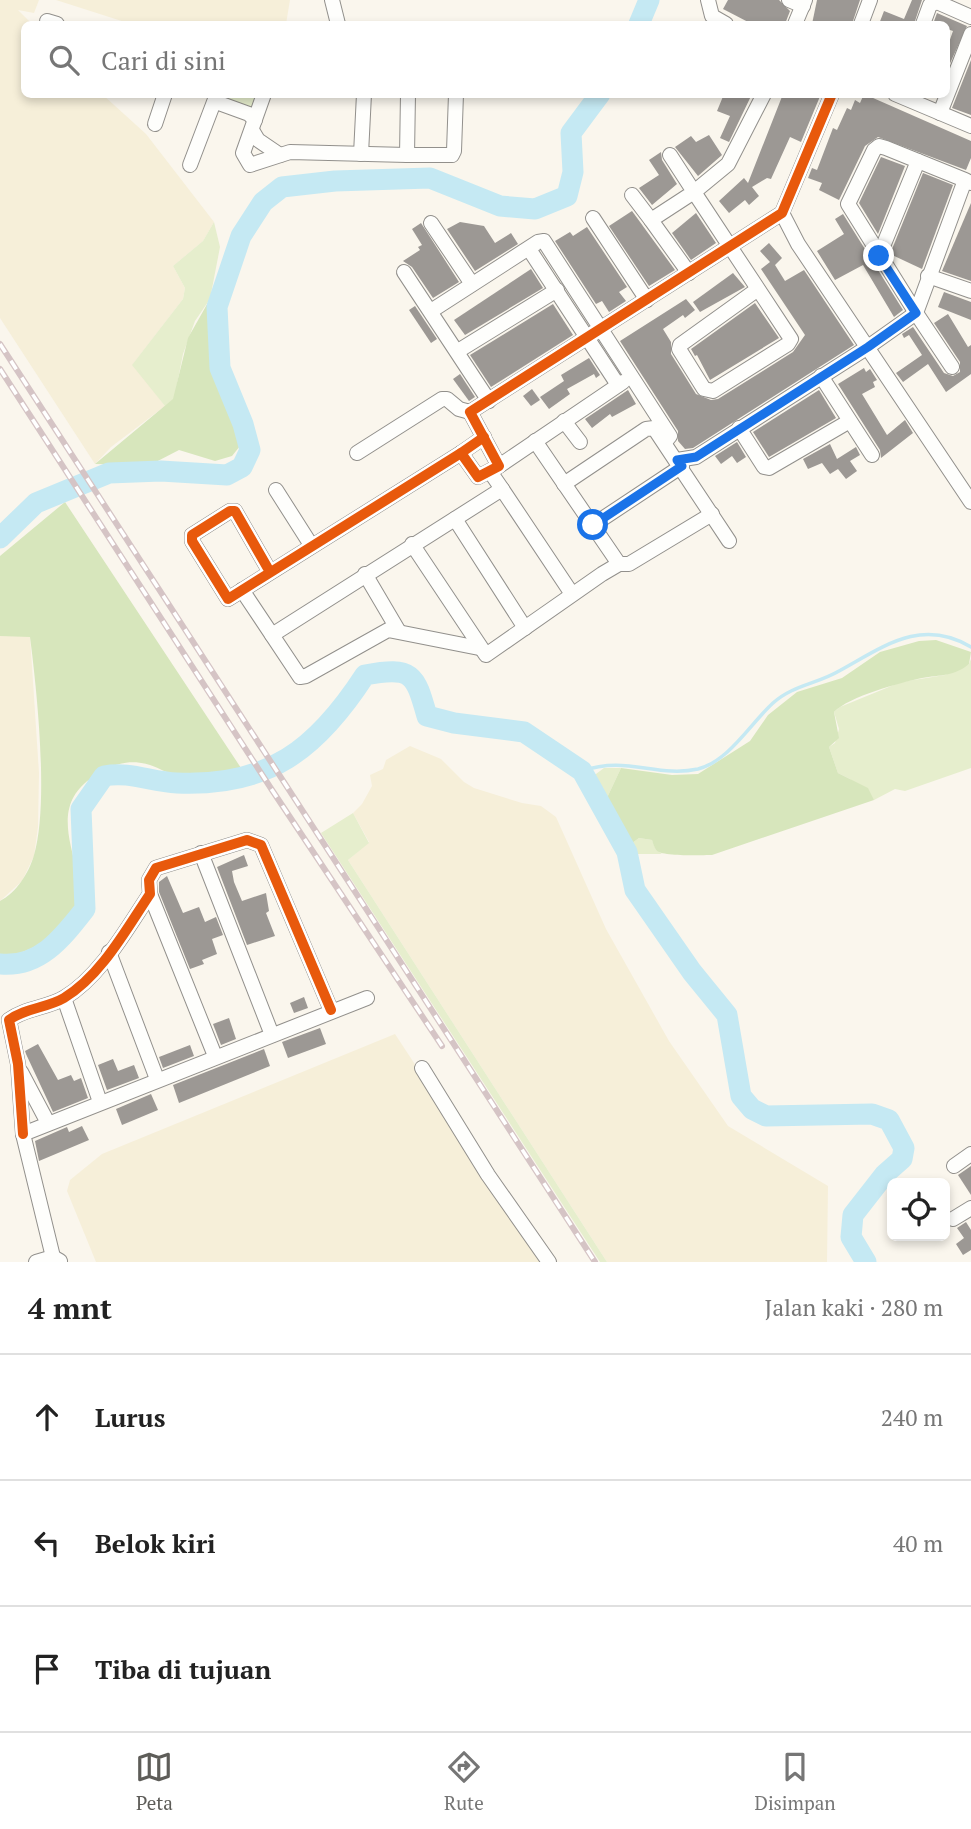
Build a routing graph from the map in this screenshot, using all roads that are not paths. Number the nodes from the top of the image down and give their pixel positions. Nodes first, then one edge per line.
1 (332, 0) edge
2 (708, 0) edge
3 (870, 0) edge
4 (799, 2) edge
5 (971, 18) edge
6 (337, 21) edge
7 (721, 21) edge
8 (796, 21) edge
9 (861, 21) edge
10 (924, 21) edge
11 (971, 34) edge
12 (950, 88) edge
13 (164, 98) edge
14 (217, 98) edge
15 (263, 98) edge
16 (363, 98) edge
17 (408, 98) edge
18 (456, 98) edge
19 (762, 98) edge
20 (830, 98) edge
21 (903, 98) edge
22 (946, 98) edge
23 (940, 113) junction
24 (155, 124) dead end
25 (253, 125) junction
26 (971, 126) edge
27 (361, 154) junction
28 (280, 155) junction
29 (407, 155) junction
30 (670, 155) dead end
31 (918, 161) junction
32 (190, 165) dead end
33 (968, 182) edge
34 (694, 192) junction
35 (632, 195) dead end
36 (782, 213) junction
37 (593, 218) dead end
38 (651, 220) junction
39 (431, 223) dead end
40 (729, 248) junction
41 (529, 249) junction
42 (879, 256) junction
43 (404, 272) dead end
44 (689, 273) junction
45 (928, 276) junction
46 (472, 284) junction
47 (758, 289) junction
48 (557, 290) junction
49 (971, 291) edge
50 (647, 300) junction
51 (431, 311) junction
52 (916, 313) junction
53 (601, 329) junction
54 (587, 337) junction
55 (868, 347) junction
56 (458, 351) junction
57 (952, 368) dead end
58 (821, 376) junction
59 (624, 381) junction
60 (489, 401) junction
61 (470, 412) junction
62 (564, 421) junction
63 (848, 422) junction
64 (738, 428) junction
65 (484, 437) junction
66 (535, 441) junction
67 (580, 442) dead end
68 (665, 442) junction
69 (357, 453) dead end
70 (461, 453) junction
71 (872, 455) dead end
72 (682, 461) junction
73 (495, 469) junction
74 (564, 484) junction
75 (502, 489) junction
76 (276, 490) dead end
77 (971, 502) edge
78 (712, 514) junction
79 (455, 519) junction
80 (593, 525) junction
81 (729, 541) dead end
82 (412, 544) junction
83 (311, 545) junction
84 (619, 564) junction
85 (270, 572) junction
86 (365, 574) junction
87 (243, 590) junction
88 (572, 594) junction
89 (525, 628) junction
90 (398, 630) junction
91 (272, 635) junction
92 (479, 648) junction
93 (201, 853) junction
94 (150, 894) junction
95 (109, 952) junction
96 (64, 998) junction
97 (367, 998) dead end
98 (331, 1010) junction
99 (272, 1035) junction
100 (215, 1056) junction
101 (18, 1064) junction
102 (422, 1068) dead end
103 (157, 1079) junction
104 (100, 1102) junction
105 (48, 1124) junction
106 (23, 1134) junction
107 (971, 1154) edge
108 (954, 1166) dead end
109 (970, 1210) edge
110 (953, 1219) dead end
111 (57, 1259) edge
112 (36, 1262) edge
113 (549, 1262) edge

1 - 6 street
2 - 7 street
3 - 9 street
4 - 8 street
5 - 10 street
11 - 12 street
13 - 24 street
14 - 25 street
14 - 32 street
15 - 25 street
16 - 27 street
17 - 29 street
18 - 29 street
19 - 34 street
20 - 36 street
21 - 23 street
22 - 23 street
23 - 26 street
25 - 28 street
25 - 28 street
27 - 28 street
27 - 29 street
30 - 34 street
31 - 33 street
31 - 42 street
31 - 42 street
33 - 45 street
34 - 38 street
34 - 40 street
35 - 38 street
36 - 40 street
36 - 55 street
37 - 50 street
38 - 44 street
39 - 46 street
40 - 44 street
40 - 47 street
41 - 46 street
41 - 48 street
41 - 53 street
42 - 52 street
43 - 51 street
44 - 50 street
45 - 49 street
45 - 52 street
46 - 51 street
47 - 47 street
48 - 54 street
48 - 56 street
50 - 53 street
51 - 56 street
52 - 55 street
52 - 57 street
53 - 54 street
53 - 59 street
54 - 59 street
54 - 60 street
55 - 58 street
55 - 77 street
56 - 60 street
58 - 63 street
58 - 64 street
59 - 62 street
59 - 68 street
60 - 61 street
61 - 65 street
61 - 69 street
62 - 66 street
62 - 67 street
63 - 64 street
63 - 71 street
64 - 72 street
65 - 70 street
65 - 73 street
66 - 73 street
66 - 74 street
68 - 72 street
68 - 74 street
70 - 73 street
70 - 83 street
72 - 78 street
72 - 80 street
73 - 75 street
74 - 80 street
75 - 79 street
75 - 88 street
76 - 83 street
78 - 81 street
78 - 84 street
79 - 82 street
79 - 89 street
80 - 84 street
82 - 86 street
82 - 92 street
83 - 85 street
84 - 88 street
85 - 87 street
85 - 87 street
86 - 90 street
86 - 91 street
87 - 91 street
88 - 89 street
89 - 92 street
90 - 91 street
90 - 92 street
93 - 94 street
93 - 98 street
93 - 99 street
94 - 95 street
94 - 100 street
95 - 96 street
95 - 103 street
96 - 101 street
96 - 104 street
97 - 98 street
98 - 99 street
99 - 100 street
100 - 103 street
101 - 105 street
101 - 106 street
102 - 113 street
103 - 104 street
104 - 105 street
105 - 106 street
106 - 111 street
107 - 108 street
109 - 110 street
111 - 112 street

